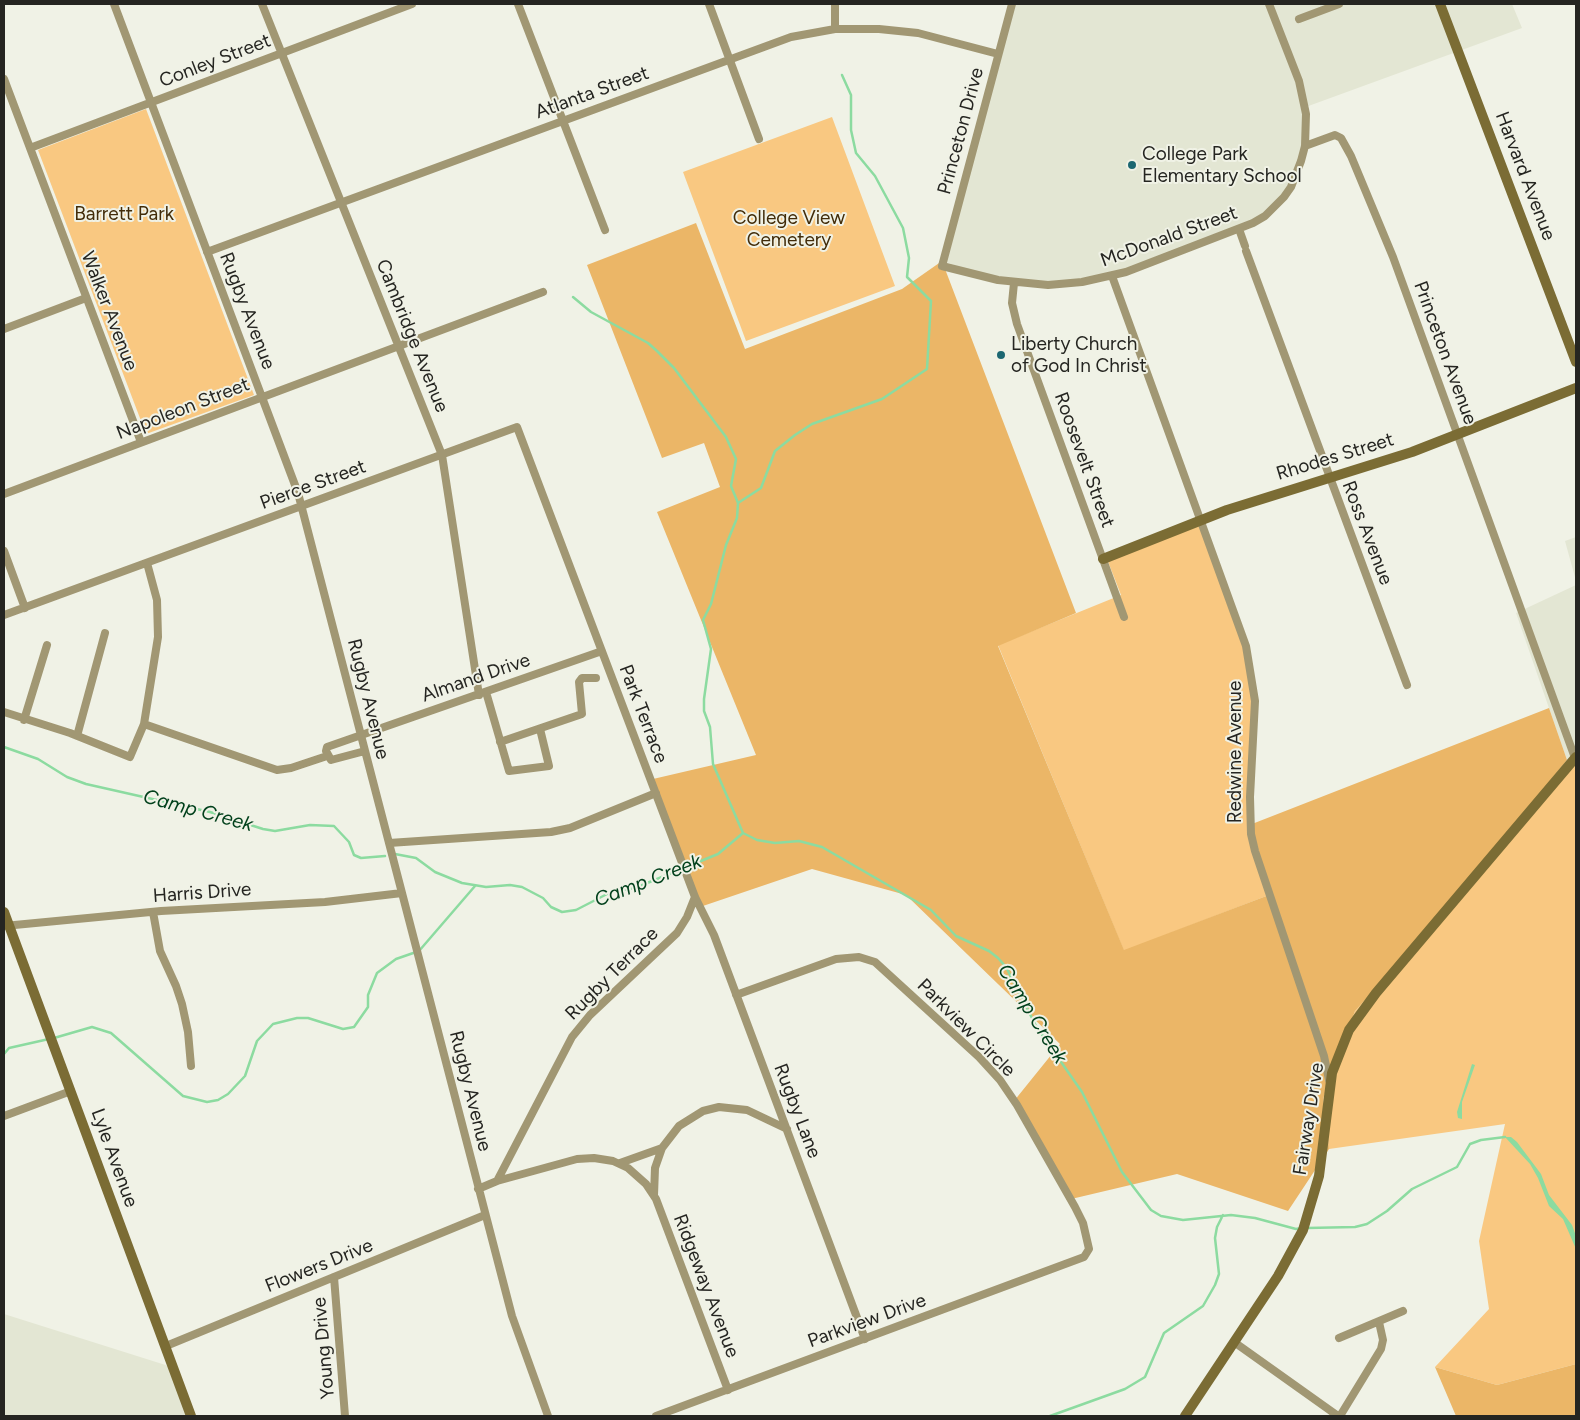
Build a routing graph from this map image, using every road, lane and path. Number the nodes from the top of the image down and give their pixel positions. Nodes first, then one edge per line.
1 (114, 4) edge
2 (262, 4) edge
3 (412, 4) edge
4 (518, 4) edge
5 (709, 4) edge
6 (835, 4) edge
7 (1012, 4) edge
8 (1269, 4) edge
9 (1339, 4) edge
10 (1440, 4) edge
11 (1299, 19) dead end
12 (835, 30) junction
13 (281, 53) junction
14 (998, 54) junction
15 (730, 59) junction
16 (4, 79) edge
17 (151, 102) junction
18 (563, 121) junction
19 (759, 139) dead end
20 (1305, 146) junction
21 (30, 148) junction
22 (341, 203) junction
23 (1240, 229) junction
24 (605, 230) dead end
25 (207, 252) junction
26 (942, 266) joint
27 (1112, 276) junction
28 (1014, 283) junction
29 (543, 292) dead end
30 (86, 298) junction
31 (4, 329) edge
32 (398, 346) junction
33 (1576, 362) edge
34 (1576, 388) edge
35 (262, 397) junction
36 (1458, 434) junction
37 (141, 442) junction
38 (442, 455) junction
39 (1329, 477) junction
40 (4, 494) edge
41 (302, 506) junction
42 (1201, 519) junction
43 (560, 543) joint
44 (4, 551) edge
45 (1103, 559) junction
46 (147, 563) junction
47 (25, 608) junction
48 (4, 616) edge
49 (1124, 617) dead end
50 (105, 633) dead end
51 (46, 645) dead end
52 (602, 651) junction
53 (596, 678) dead end
54 (1407, 685) dead end
55 (482, 694) junction
56 (4, 712) edge
57 (24, 720) junction
58 (144, 724) junction
59 (540, 729) junction
60 (77, 736) junction
61 (361, 736) junction
62 (500, 742) junction
63 (365, 751) junction
64 (327, 756) junction
65 (1576, 757) edge
66 (656, 793) junction
67 (389, 843) junction
68 (402, 893) junction
69 (695, 897) junction
70 (4, 912) edge
71 (153, 912) junction
72 (6, 925) edge
73 (736, 995) junction
74 (191, 1066) dead end
75 (1328, 1089) junction
76 (70, 1092) junction
77 (4, 1116) edge
78 (786, 1129) junction
79 (662, 1148) junction
80 (620, 1162) junction
81 (497, 1180) junction
82 (478, 1188) junction
83 (654, 1195) junction
84 (485, 1215) junction
85 (1088, 1254) joint
86 (334, 1277) junction
87 (1403, 1311) dead end
88 (1379, 1322) junction
89 (865, 1338) junction
90 (1339, 1338) dead end
91 (1234, 1342) junction
92 (166, 1346) junction
93 (728, 1390) junction
94 (191, 1416) edge
95 (346, 1416) edge
96 (548, 1416) edge
97 (656, 1416) edge
98 (1185, 1416) edge
99 (1339, 1416) edge

1 - 17 street, Rugby Avenue
2 - 13 street, Cambridge Avenue
3 - 13 street, Conley Street
4 - 18 street
5 - 15 street
6 - 12 street
7 - 14 street, Princeton Drive
8 - 20 street
9 - 11 street
10 - 33 street, Harvard Avenue
12 - 14 street, Atlanta Street
12 - 15 street, Atlanta Street
13 - 17 street, Conley Street
13 - 22 street, Cambridge Avenue
14 - 26 street, Princeton Drive
15 - 18 street, Atlanta Street
15 - 19 street
16 - 21 street, Walker Avenue
17 - 21 street, Conley Street
17 - 25 street, Rugby Avenue
18 - 22 street, Atlanta Street
18 - 24 street
20 - 23 street, McDonald Street
20 - 36 street, Princeton Avenue
21 - 30 street, Walker Avenue
22 - 25 street, Atlanta Street
22 - 32 street, Cambridge Avenue
23 - 27 street, McDonald Street
23 - 39 street, Ross Avenue
25 - 35 street, Rugby Avenue
26 - 28 street, McDonald Street
27 - 28 street, McDonald Street
27 - 42 street, Redwine Avenue
28 - 45 street, Roosevelt Street
29 - 32 street, Napoleon Street
30 - 31 street
30 - 37 street, Walker Avenue
32 - 35 street, Napoleon Street
32 - 38 street, Cambridge Avenue
34 - 36 street, Rhodes Street
35 - 37 street, Napoleon Street
35 - 41 street, Rugby Avenue
36 - 39 street, Rhodes Street
36 - 65 street, Princeton Avenue
37 - 40 street, Napoleon Street
38 - 41 street, Pierce Street
38 - 43 street, Pierce Street
38 - 55 street, Cambridge Avenue
39 - 42 street, Rhodes Street
39 - 54 street, Ross Avenue
41 - 46 street, Pierce Street
41 - 61 street, Rugby Avenue
42 - 45 street, Rhodes Street
42 - 75 street, Redwine Avenue
43 - 52 street, Park Terrace
44 - 47 street
45 - 49 street, Roosevelt Street
46 - 47 street, Pierce Street
46 - 58 street
47 - 48 street, Pierce Street
50 - 60 street
51 - 57 street
52 - 55 street, Almand Drive
52 - 66 street, Park Terrace
53 - 59 street
55 - 61 street, Almand Drive
55 - 62 street, Cambridge Avenue
56 - 57 street
57 - 60 street
58 - 60 street
58 - 64 street
59 - 62 street
59 - 62 street, Cambridge Avenue
61 - 63 street, Rugby Avenue
61 - 64 street, Almand Drive
63 - 64 street
63 - 67 street, Rugby Avenue
65 - 75 street, Fairway Drive
66 - 67 street
66 - 69 street, Park Terrace
67 - 68 street, Rugby Avenue
68 - 71 street, Harris Drive
68 - 82 street, Rugby Avenue
69 - 73 street, Rugby Lane
69 - 81 street, Rugby Terrace
70 - 72 street, Lyle Avenue
71 - 72 street, Harris Drive
71 - 74 street
72 - 76 street, Lyle Avenue
73 - 78 street, Rugby Lane
73 - 85 street, Parkview Circle
75 - 91 street, Fairway Drive
76 - 77 street
76 - 92 street, Lyle Avenue
78 - 79 street
78 - 89 street, Rugby Lane
79 - 80 street
79 - 83 street
80 - 81 street
80 - 83 street
81 - 82 street
82 - 84 street, Rugby Avenue
83 - 93 street, Ridgeway Avenue
84 - 86 street, Flowers Drive
84 - 96 street, Rugby Avenue
85 - 89 street, Parkview Drive
86 - 92 street, Flowers Drive
86 - 95 street, Young Drive
87 - 88 street
88 - 90 street
88 - 99 street
89 - 93 street, Parkview Drive
91 - 98 street, Fairway Drive
91 - 99 street
92 - 94 street, Lyle Avenue
93 - 97 street, Parkview Drive

